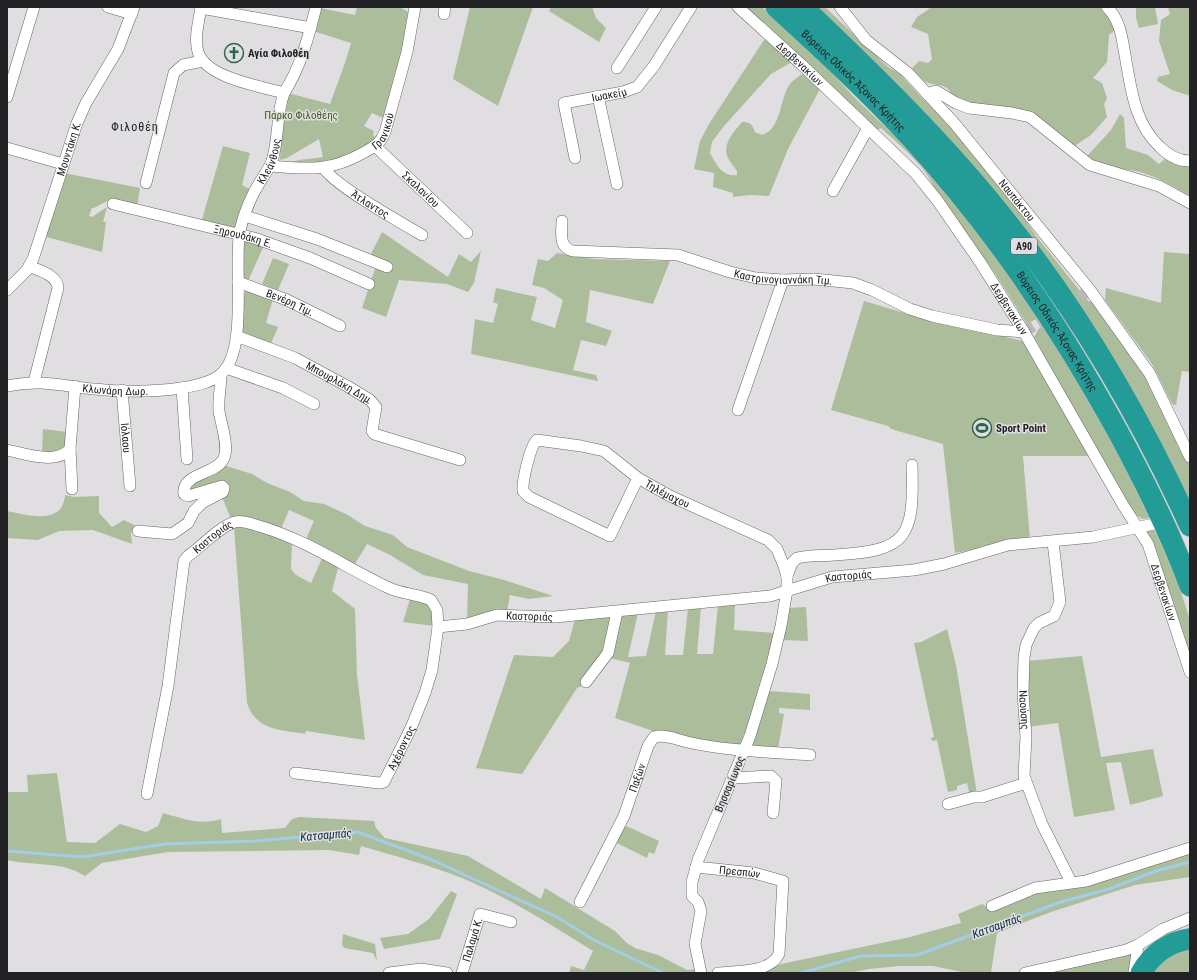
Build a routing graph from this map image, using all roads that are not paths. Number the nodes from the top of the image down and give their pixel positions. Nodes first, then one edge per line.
1 (34, 7) edge
2 (108, 7) edge
3 (316, 7) edge
4 (415, 7) edge
5 (656, 7) edge
6 (691, 7) edge
7 (738, 7) edge
8 (776, 7) edge
9 (803, 7) edge
10 (840, 7) edge
11 (1106, 7) edge
12 (201, 8) edge
13 (133, 11) edge
14 (311, 28) junction
15 (202, 61) junction
16 (617, 68) dead end
17 (284, 93) junction
18 (927, 94) junction
19 (598, 96) junction
20 (7, 97) edge
21 (868, 128) junction
22 (375, 146) junction
23 (7, 148) edge
24 (575, 158) dead end
25 (1190, 161) edge
26 (63, 164) junction
27 (270, 166) junction
28 (324, 168) junction
29 (146, 183) dead end
30 (617, 184) dead end
31 (833, 191) dead end
32 (1190, 203) edge
33 (113, 204) dead end
34 (245, 216) junction
35 (562, 221) dead end
36 (468, 233) dead end
37 (240, 234) junction
38 (422, 235) dead end
39 (29, 266) junction
40 (387, 267) dead end
41 (783, 280) junction
42 (238, 282) junction
43 (369, 284) dead end
44 (7, 290) edge
45 (340, 326) dead end
46 (1024, 332) junction
47 (236, 336) junction
48 (223, 371) junction
49 (34, 382) junction
50 (7, 386) edge
51 (76, 386) junction
52 (182, 388) junction
53 (122, 390) junction
54 (314, 404) dead end
55 (738, 410) dead end
56 (70, 449) junction
57 (7, 450) edge
58 (1190, 457) edge
59 (187, 459) dead end
60 (460, 460) dead end
61 (912, 466) dead end
62 (638, 478) junction
63 (130, 486) dead end
64 (72, 489) dead end
65 (1154, 524) dead end
66 (1137, 526) junction
67 (1190, 526) edge
68 (138, 531) dead end
69 (1053, 542) junction
70 (787, 577) junction
71 (1190, 586) edge
72 (787, 592) junction
73 (617, 612) junction
74 (438, 627) junction
75 (1190, 672) edge
76 (586, 682) dead end
77 (744, 751) junction
78 (810, 755) dead end
79 (295, 773) dead end
80 (734, 778) junction
81 (1026, 783) junction
82 (147, 794) dead end
83 (948, 804) dead end
84 (772, 813) dead end
85 (1190, 848) edge
86 (696, 867) junction
87 (1071, 882) junction
88 (580, 902) dead end
89 (992, 906) dead end
90 (1190, 918) edge
91 (510, 922) dead end
92 (1190, 939) edge
93 (1138, 945) junction
94 (1190, 945) edge
95 (389, 973) edge
96 (447, 973) edge
97 (462, 973) edge
98 (701, 973) edge
99 (718, 973) edge
100 (1025, 973) edge
101 (1134, 973) edge
102 (1141, 973) edge
103 (1149, 973) edge

1 - 20 street
2 - 13 street
3 - 14 street, Κλεάνθους
4 - 22 street, Γρανικού
5 - 16 street
6 - 19 street, Ιωακείμ
7 - 21 street, Δερβενακίων
8 - 71 highway, Βόρειος Οδικός Άξονας Κρήτης / Α90
9 - 67 highway, Βόρειος Οδικός Άξονας Κρήτης / Α90
10 - 18 street, Ναυπάκτου
11 - 25 street
12 - 14 street
12 - 15 street
13 - 26 street, Μουντάκη Κ.
14 - 17 street, Κλεάνθους
15 - 17 street
15 - 29 street
17 - 27 street, Κλεάνθους
18 - 32 street
18 - 58 street, Ναυπάκτου
19 - 24 street, Ιωακείμ
19 - 30 street
21 - 31 street
21 - 46 street, Δερβενακίων
22 - 28 street, Γρανικού
22 - 36 street, Σκαλανίου
23 - 26 street
26 - 39 street, Μουντάκη Κ.
27 - 28 street, Γρανικού
27 - 34 street, Κλεάνθους
28 - 38 street, Άτλαντος
33 - 37 street, Ξηρουδάκη Ε.
34 - 37 street, Κλεάνθους
34 - 40 street
35 - 41 street, Καστρινογιαννάκη Τιμ.
37 - 42 street, Κλεάνθους
37 - 43 street, Ξηρουδάκη Ε.
39 - 44 street, Μουντάκη Κ.
39 - 49 street
41 - 46 street, Καστρινογιαννάκη Τιμ.
41 - 55 street
42 - 45 street, Βενέρη Τιμ.
42 - 47 street, Κλεάνθους
46 - 66 street, Δερβενακίων
47 - 48 street, Κλεάνθους
47 - 60 street, Μπουρλάκη Δημ.
48 - 52 street, Κλωνάρη Δωρ.
48 - 54 street
48 - 68 street, Κλεάνθους
49 - 50 street, Κλωνάρη Δωρ.
49 - 51 street, Κλωνάρη Δωρ.
51 - 53 street, Κλωνάρη Δωρ.
51 - 56 street
52 - 53 street, Κλωνάρη Δωρ.
52 - 59 street
53 - 63 street, Ιόλαου
56 - 57 street
56 - 64 street
61 - 70 street, Τηλέμαχου
62 - 62 street, Τηλέμαχου
62 - 70 street, Τηλέμαχου
65 - 66 street, Καστοριάς
66 - 69 street, Καστοριάς
66 - 75 street, Δερβενακίων
69 - 72 street, Καστοριάς
69 - 81 street, Ναούσης
70 - 72 street, Τηλέμαχου
72 - 73 street, Καστοριάς
72 - 77 street, Βησσαρίωνος
73 - 74 street, Καστοριάς
73 - 76 street
74 - 79 street, Αχέροντος
74 - 82 street, Καστοριάς
77 - 78 street
77 - 80 street, Βησσαρίωνος
77 - 88 street, Παξών
80 - 84 street
80 - 86 street, Βησσαρίωνος
81 - 83 street
81 - 87 street, Ναούσης
85 - 87 street
86 - 98 street, Βησσαρίωνος
86 - 99 street, Πρεσπών
87 - 89 street
90 - 93 street
91 - 97 street, Παλαμά Κ.
92 - 102 highway
93 - 100 street
93 - 101 street
94 - 103 highway
95 - 96 street

